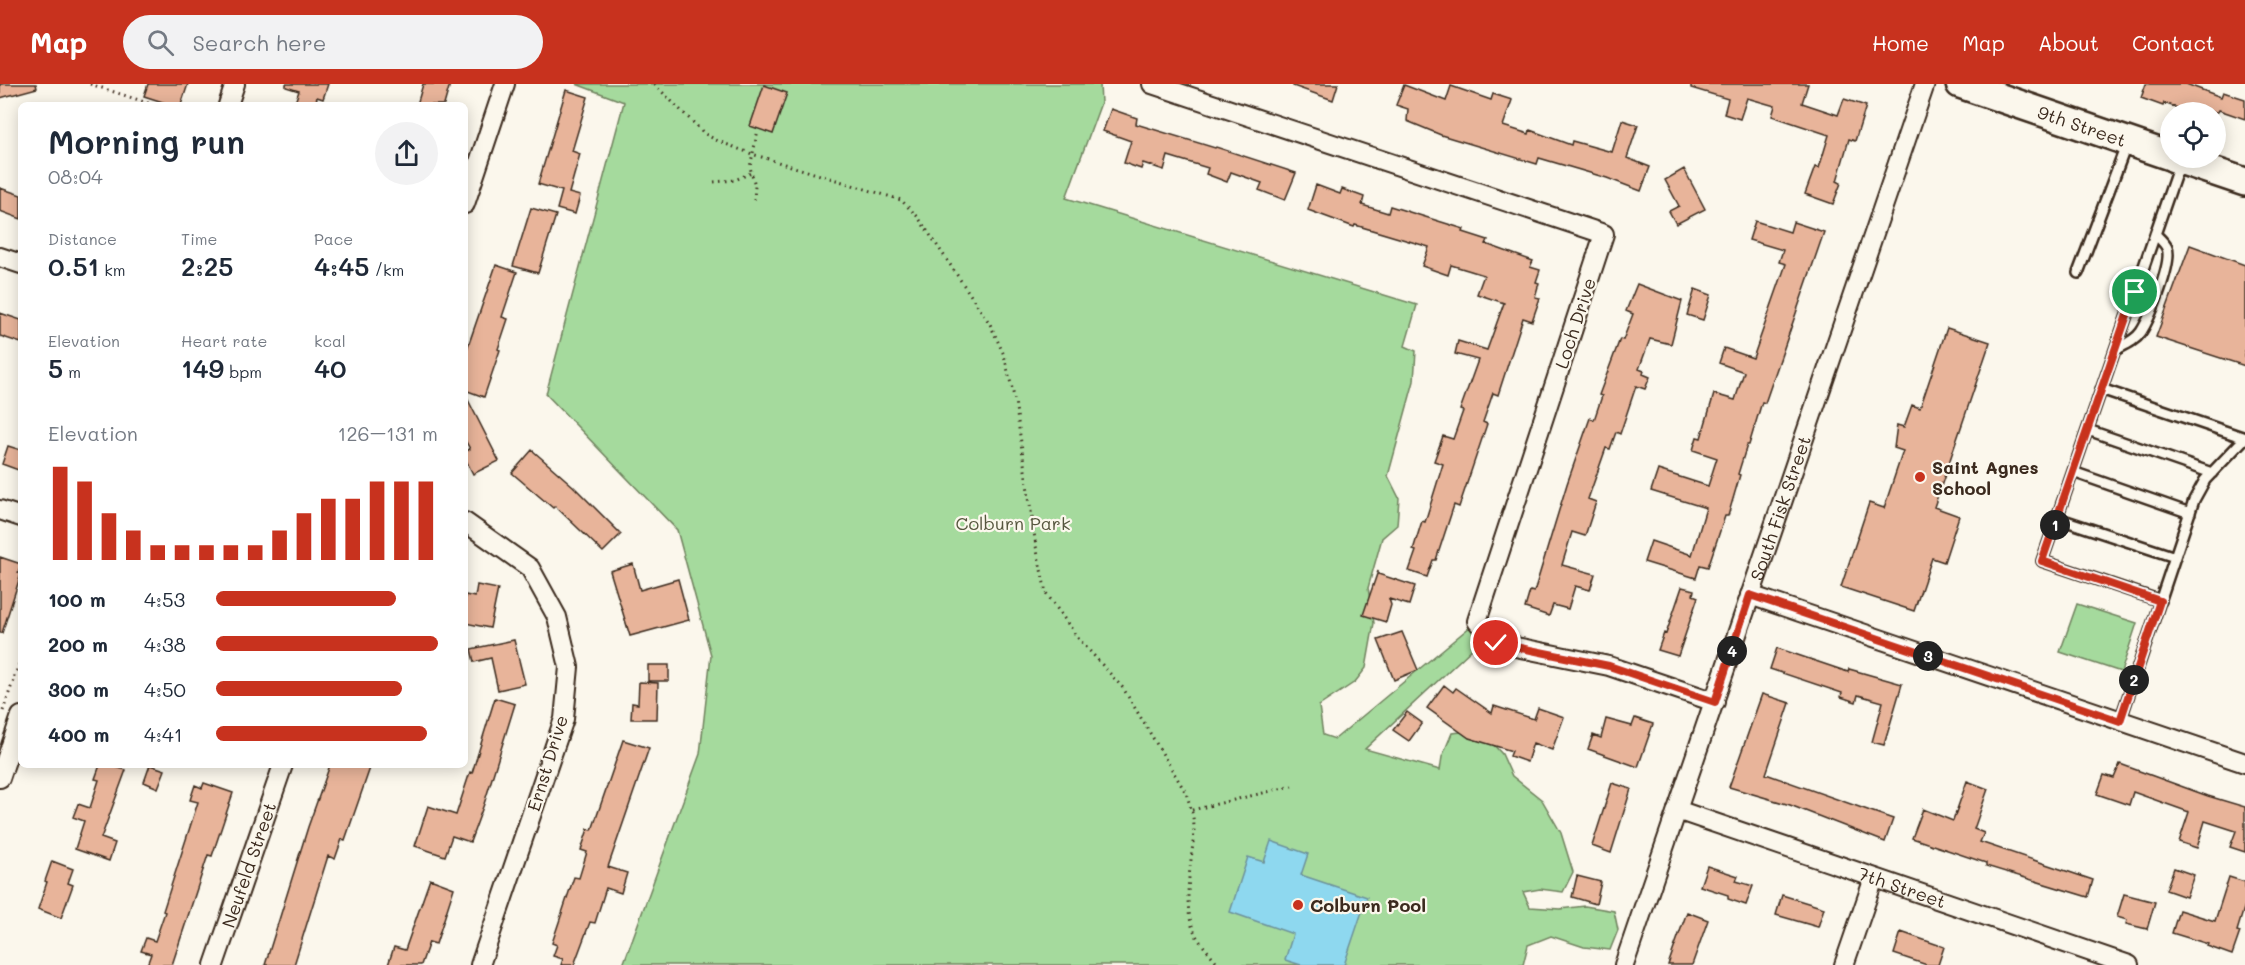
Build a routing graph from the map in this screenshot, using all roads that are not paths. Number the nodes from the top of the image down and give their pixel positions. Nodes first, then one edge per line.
1 (235, 84) edge
2 (505, 84) edge
3 (1152, 84) edge
4 (1925, 84) edge
5 (1960, 84) edge
6 (229, 102) edge
7 (2128, 141) junction
8 (2160, 153) edge
9 (2172, 168) edge
10 (2204, 168) edge
11 (2245, 182) edge
12 (468, 195) edge
13 (2156, 234) junction
14 (0, 257) edge
15 (18, 263) edge
16 (2078, 273) dead end
17 (2115, 350) junction
18 (2101, 389) junction
19 (2088, 430) junction
20 (2245, 438) edge
21 (2073, 472) junction
22 (2212, 473) junction
23 (0, 510) edge
24 (2190, 513) junction
25 (18, 516) edge
26 (2057, 518) junction
27 (468, 524) edge
28 (2175, 557) junction
29 (1750, 595) junction
30 (2160, 601) junction
31 (1715, 702) junction
32 (2120, 721) junction
33 (18, 725) edge
34 (2245, 763) edge
35 (282, 768) edge
36 (0, 778) edge
37 (1677, 810) junction
38 (1874, 878) junction
39 (214, 965) edge
40 (480, 965) edge
41 (1624, 965) edge
42 (1844, 965) edge
43 (2129, 965) edge

1 - 6 street
2 - 12 street
3 - 31 street, Loch Drive
4 - 29 street, South Fisk Street
5 - 7 street, 9th Street
7 - 8 street, 9th Street
7 - 16 lane
9 - 13 lane
10 - 11 street, 9th Street
13 - 17 lane
13 - 17 lane
14 - 15 street
17 - 18 lane
18 - 19 lane
18 - 20 lane
19 - 21 lane
19 - 22 lane
20 - 22 lane
21 - 24 lane
21 - 26 lane
22 - 24 lane
23 - 25 street
24 - 28 lane
26 - 28 lane
26 - 30 lane
27 - 40 street, Ernst Drive
28 - 30 lane
29 - 31 street, South Fisk Street
29 - 32 street
30 - 32 lane
31 - 37 street, South Fisk Street
32 - 34 street
33 - 36 street
35 - 39 street, Neufeld Street
37 - 38 street, 7th Street
37 - 41 street, South Fisk Street
38 - 42 street
38 - 43 street, 7th Street

